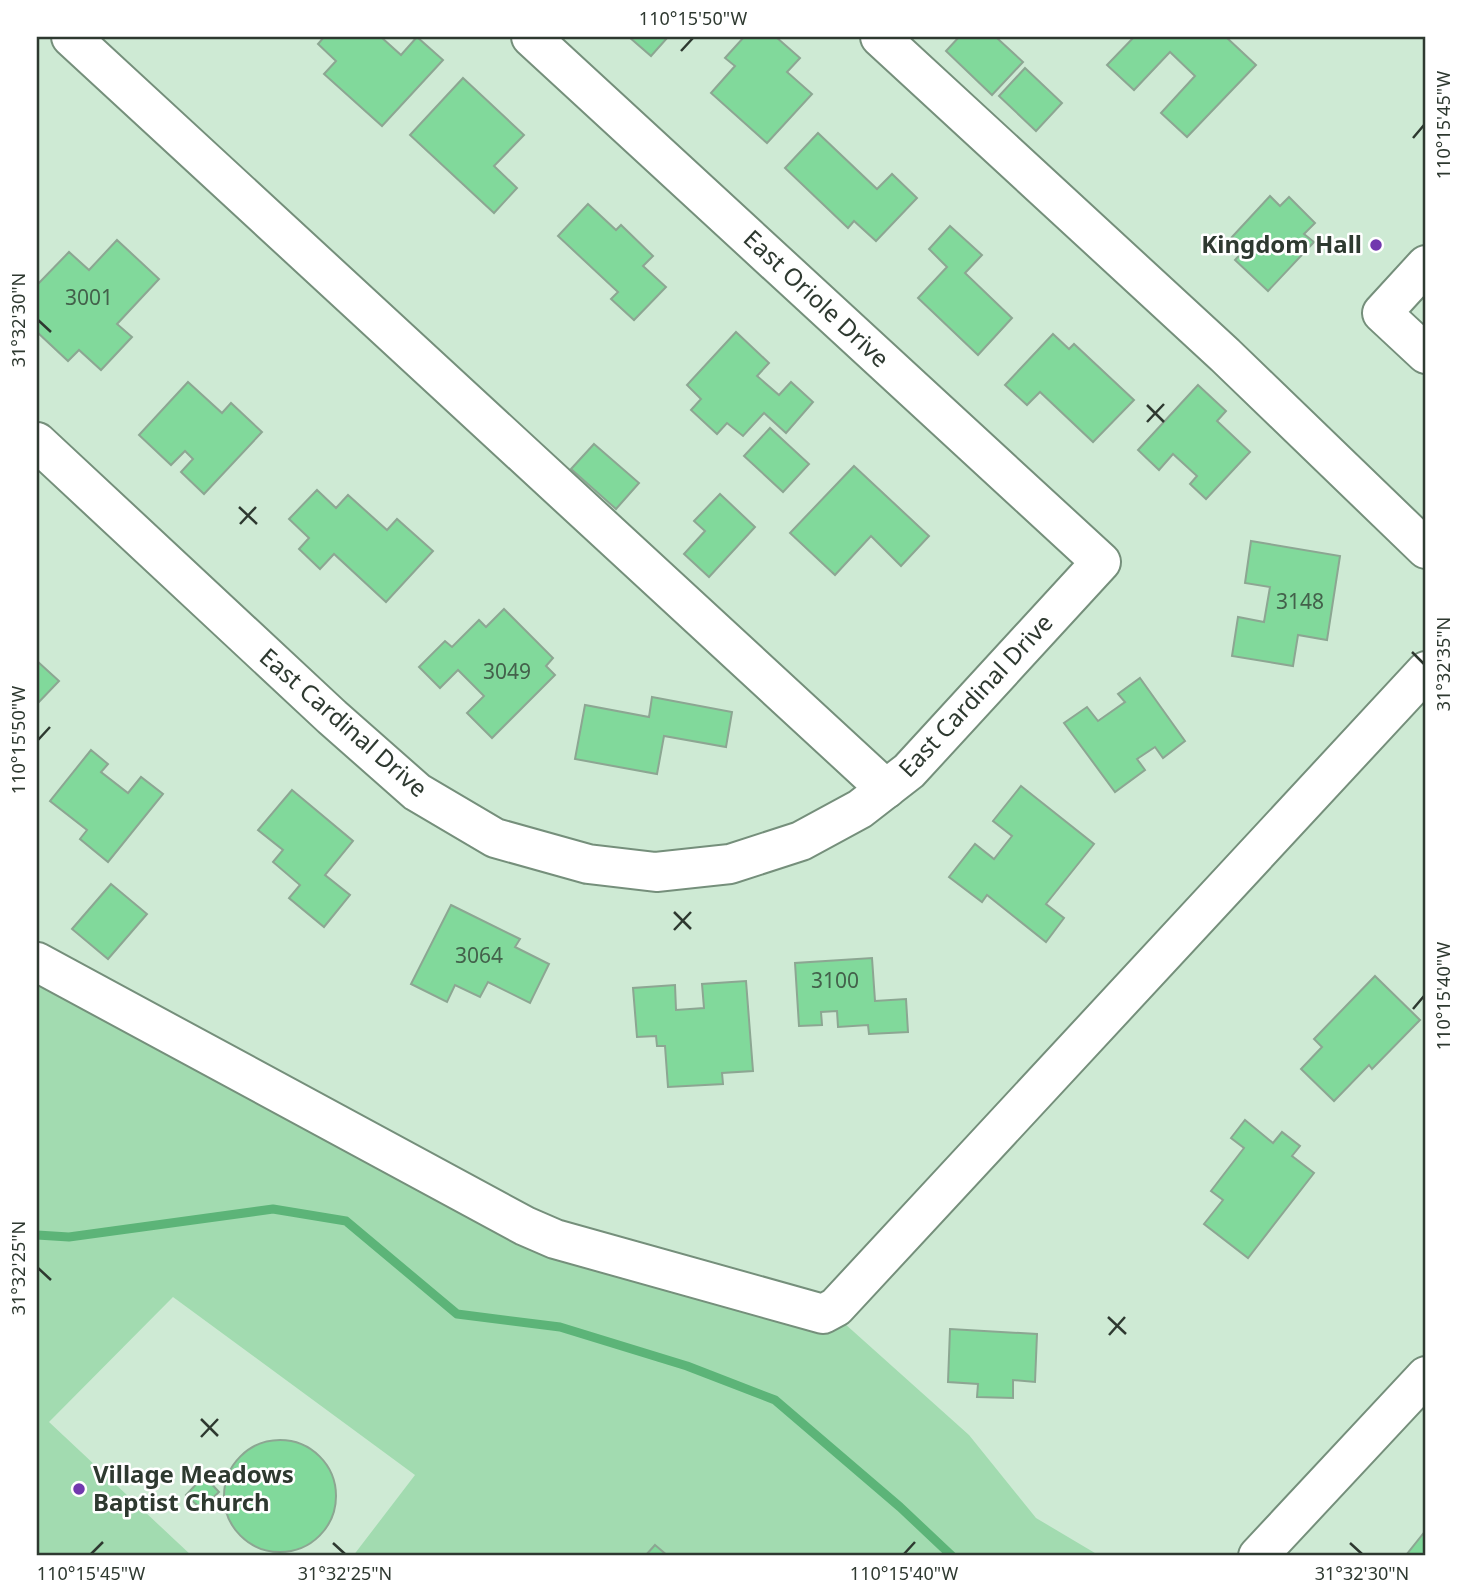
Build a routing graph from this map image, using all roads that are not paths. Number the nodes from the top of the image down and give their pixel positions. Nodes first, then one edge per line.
1 (71, 37) edge
2 (531, 37) edge
3 (880, 37) edge
4 (1426, 265) edge
5 (1426, 354) edge
6 (37, 442) edge
7 (1426, 549) edge
8 (1101, 562) joint
9 (1426, 671) edge
10 (886, 789) junction
11 (37, 962) edge
12 (1426, 1376) edge
13 (1258, 1556) edge

1 - 10 street
2 - 8 street, East Oriole Drive
3 - 7 street
4 - 5 street
6 - 10 street, East Cardinal Drive
8 - 10 street, East Cardinal Drive
9 - 11 street
12 - 13 street

